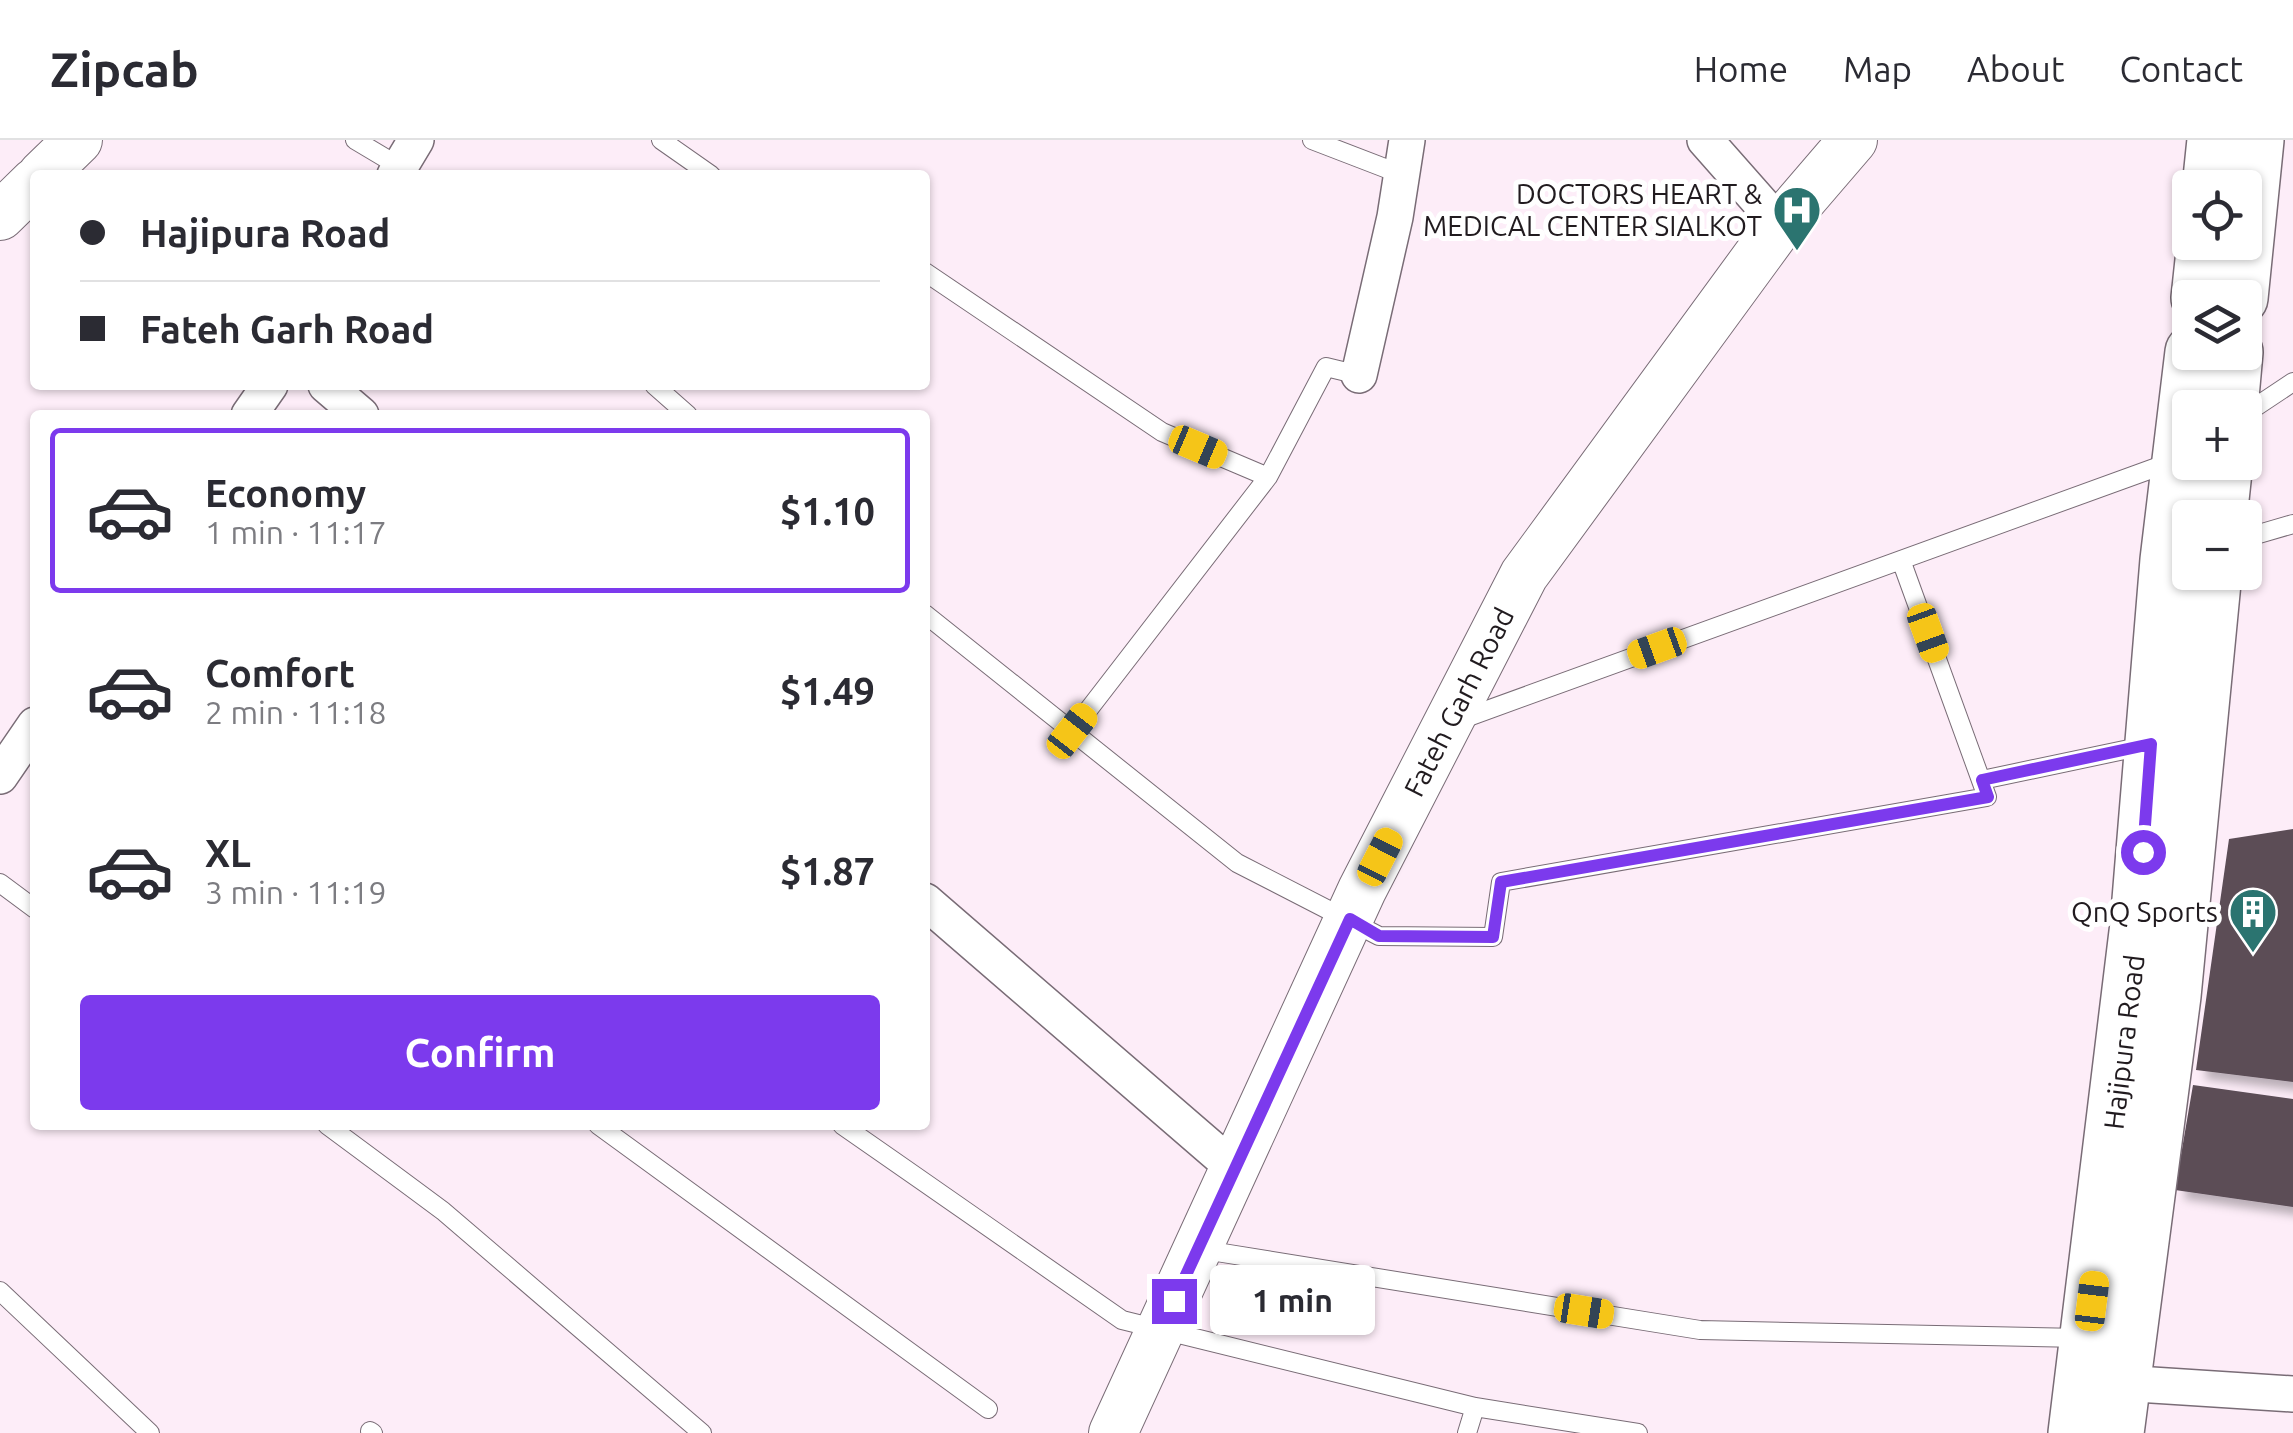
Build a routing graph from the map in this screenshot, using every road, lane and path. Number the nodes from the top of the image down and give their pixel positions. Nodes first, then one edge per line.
1 (355, 140) edge
2 (661, 140) edge
3 (1312, 140) edge
4 (1408, 140) edge
5 (1704, 140) edge
6 (1853, 140) edge
7 (2216, 140) edge
8 (2256, 140) edge
9 (405, 164) edge
10 (705, 170) edge
11 (2212, 170) edge
12 (1403, 175) junction
13 (30, 185) edge
14 (0, 216) edge
15 (1780, 225) junction
16 (930, 275) edge
17 (2242, 280) edge
18 (1359, 375) joint
19 (2293, 382) edge
20 (332, 390) edge
21 (660, 390) edge
22 (2262, 403) edge
23 (355, 410) edge
24 (682, 410) edge
25 (2172, 470) edge
26 (1268, 477) junction
27 (2293, 524) edge
28 (2262, 533) edge
29 (1901, 560) junction
30 (2185, 590) edge
31 (2190, 590) edge
32 (930, 618) edge
33 (1448, 724) junction
34 (1072, 731) junction
35 (22, 736) edge
36 (2151, 744) junction
37 (0, 776) edge
38 (1982, 780) junction
39 (0, 882) edge
40 (30, 904) edge
41 (930, 906) edge
42 (1350, 919) junction
43 (333, 1130) edge
44 (605, 1130) edge
45 (849, 1130) edge
46 (1234, 1168) junction
47 (1198, 1248) junction
48 (0, 1291) edge
49 (1161, 1327) junction
50 (2088, 1338) junction
51 (2293, 1394) edge
52 (1475, 1406) junction
53 (988, 1408) dead end
54 (2118, 1408) edge
55 (150, 1433) edge
56 (702, 1433) edge
57 (1112, 1433) edge
58 (1467, 1433) edge
59 (1638, 1433) edge
60 (2076, 1433) edge

1 - 9 lane
2 - 10 lane
3 - 12 lane
4 - 12 street
5 - 15 street
6 - 15 street, Fateh Garh Road
7 - 11 main road
8 - 17 main road
12 - 18 street
13 - 14 street
15 - 33 street, Fateh Garh Road
16 - 26 lane
18 - 26 lane
19 - 22 lane
20 - 23 street
21 - 24 lane
25 - 29 lane
26 - 34 lane
27 - 28 lane
29 - 33 lane
29 - 38 lane
30 - 36 main road, Hajipura Road
31 - 54 main road
32 - 34 lane
33 - 42 street, Fateh Garh Road
34 - 42 lane
35 - 37 street
36 - 38 lane
36 - 50 main road, Hajipura Road
38 - 42 lane
39 - 40 lane
41 - 46 street
42 - 46 street, Fateh Garh Road
43 - 56 lane
44 - 53 lane
45 - 49 lane
46 - 47 street, Fateh Garh Road
47 - 49 street, Fateh Garh Road
47 - 50 lane
48 - 55 lane
49 - 52 lane
49 - 57 street, Fateh Garh Road
50 - 60 main road, Hajipura Road
51 - 54 street
52 - 58 lane
52 - 59 lane

